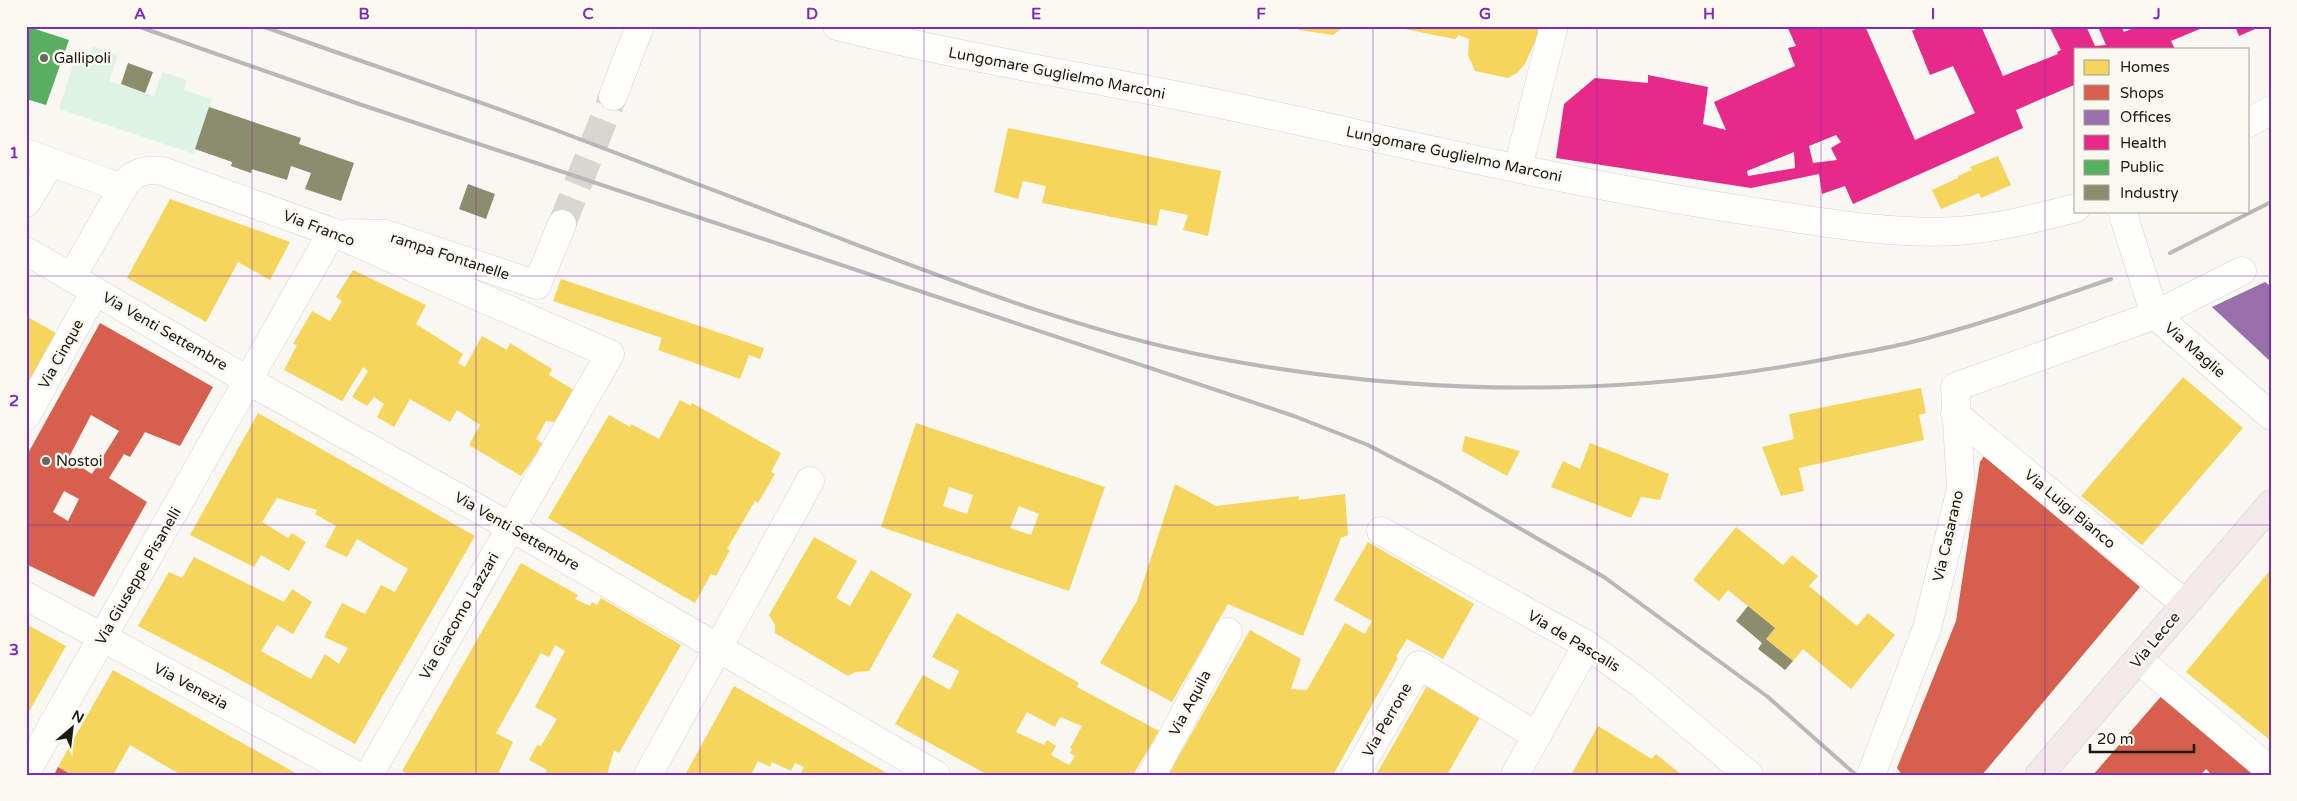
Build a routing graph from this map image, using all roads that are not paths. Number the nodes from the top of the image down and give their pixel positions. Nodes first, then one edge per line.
1 (640, 26) edge
2 (1554, 26) edge
3 (847, 28) edge
4 (613, 96) tunnel mouth
5 (2271, 110) edge
6 (2250, 122) edge
7 (26, 153) edge
8 (51, 162) junction
9 (1518, 168) junction
10 (122, 188) junction
11 (26, 203) edge
12 (2074, 208) edge
13 (2122, 212) edge
14 (562, 224) tunnel mouth
15 (332, 232) junction
16 (26, 251) edge
17 (2242, 271) dead end
18 (72, 278) junction
19 (95, 291) junction
20 (2155, 315) junction
21 (610, 354) joint
22 (250, 381) junction
23 (1955, 414) junction
24 (26, 416) edge
25 (2271, 416) edge
26 (810, 481) dead end
27 (2271, 504) edge
28 (510, 527) junction
29 (1381, 531) dead end
30 (26, 596) edge
31 (2185, 604) junction
32 (1228, 632) dead end
33 (102, 638) junction
34 (1587, 645) junction
35 (719, 647) junction
36 (2139, 660) junction
37 (1537, 736) junction
38 (2271, 771) edge
39 (26, 772) edge
40 (356, 775) edge
41 (369, 775) edge
42 (648, 775) edge
43 (936, 775) edge
44 (1152, 775) edge
45 (1355, 775) edge
46 (1515, 775) edge
47 (1749, 775) edge
48 (1871, 775) edge
49 (2039, 775) edge

1 - 4 street
2 - 9 street
3 - 9 street, Lungomare Guglielmo Marconi
5 - 6 street
7 - 8 street
8 - 10 street
8 - 11 street
9 - 12 street, Lungomare Guglielmo Marconi
10 - 15 street, Via Franco
10 - 18 street, Via Franco
13 - 20 street, Via Maglie
14 - 15 street, rampa Fontanelle
15 - 21 street, Via Franco
15 - 22 street, Via Giuseppe Pisanelli
16 - 18 street
17 - 20 street, Via Casarano
18 - 19 street, Via Venti Settembre
19 - 22 street, Via Venti Settembre
19 - 24 street, Via Cinque
20 - 23 street, Via Casarano
20 - 25 street, Via Maglie
21 - 28 street, Via Giacomo Lazzari
22 - 28 street, Via Venti Settembre
22 - 33 street, Via Giuseppe Pisanelli
23 - 31 street, Via Luigi Bianco
23 - 48 street, Via Casarano
26 - 35 street
27 - 31 main road, Via Lecce
28 - 35 street, Via Venti Settembre
28 - 41 street, Via Giacomo Lazzari
29 - 34 street, Via de Pascalis
30 - 33 street, Via Venezia
31 - 36 main road, Via Lecce
32 - 44 street, Via Aquila
33 - 39 street, Via Giuseppe Pisanelli
33 - 40 street, Via Venezia
34 - 37 street
34 - 47 street, Via de Pascalis
35 - 42 street
35 - 43 street, Via Venti Settembre
36 - 38 street
36 - 49 main road, Via Lecce
37 - 45 street, Via Perrone
37 - 46 street

